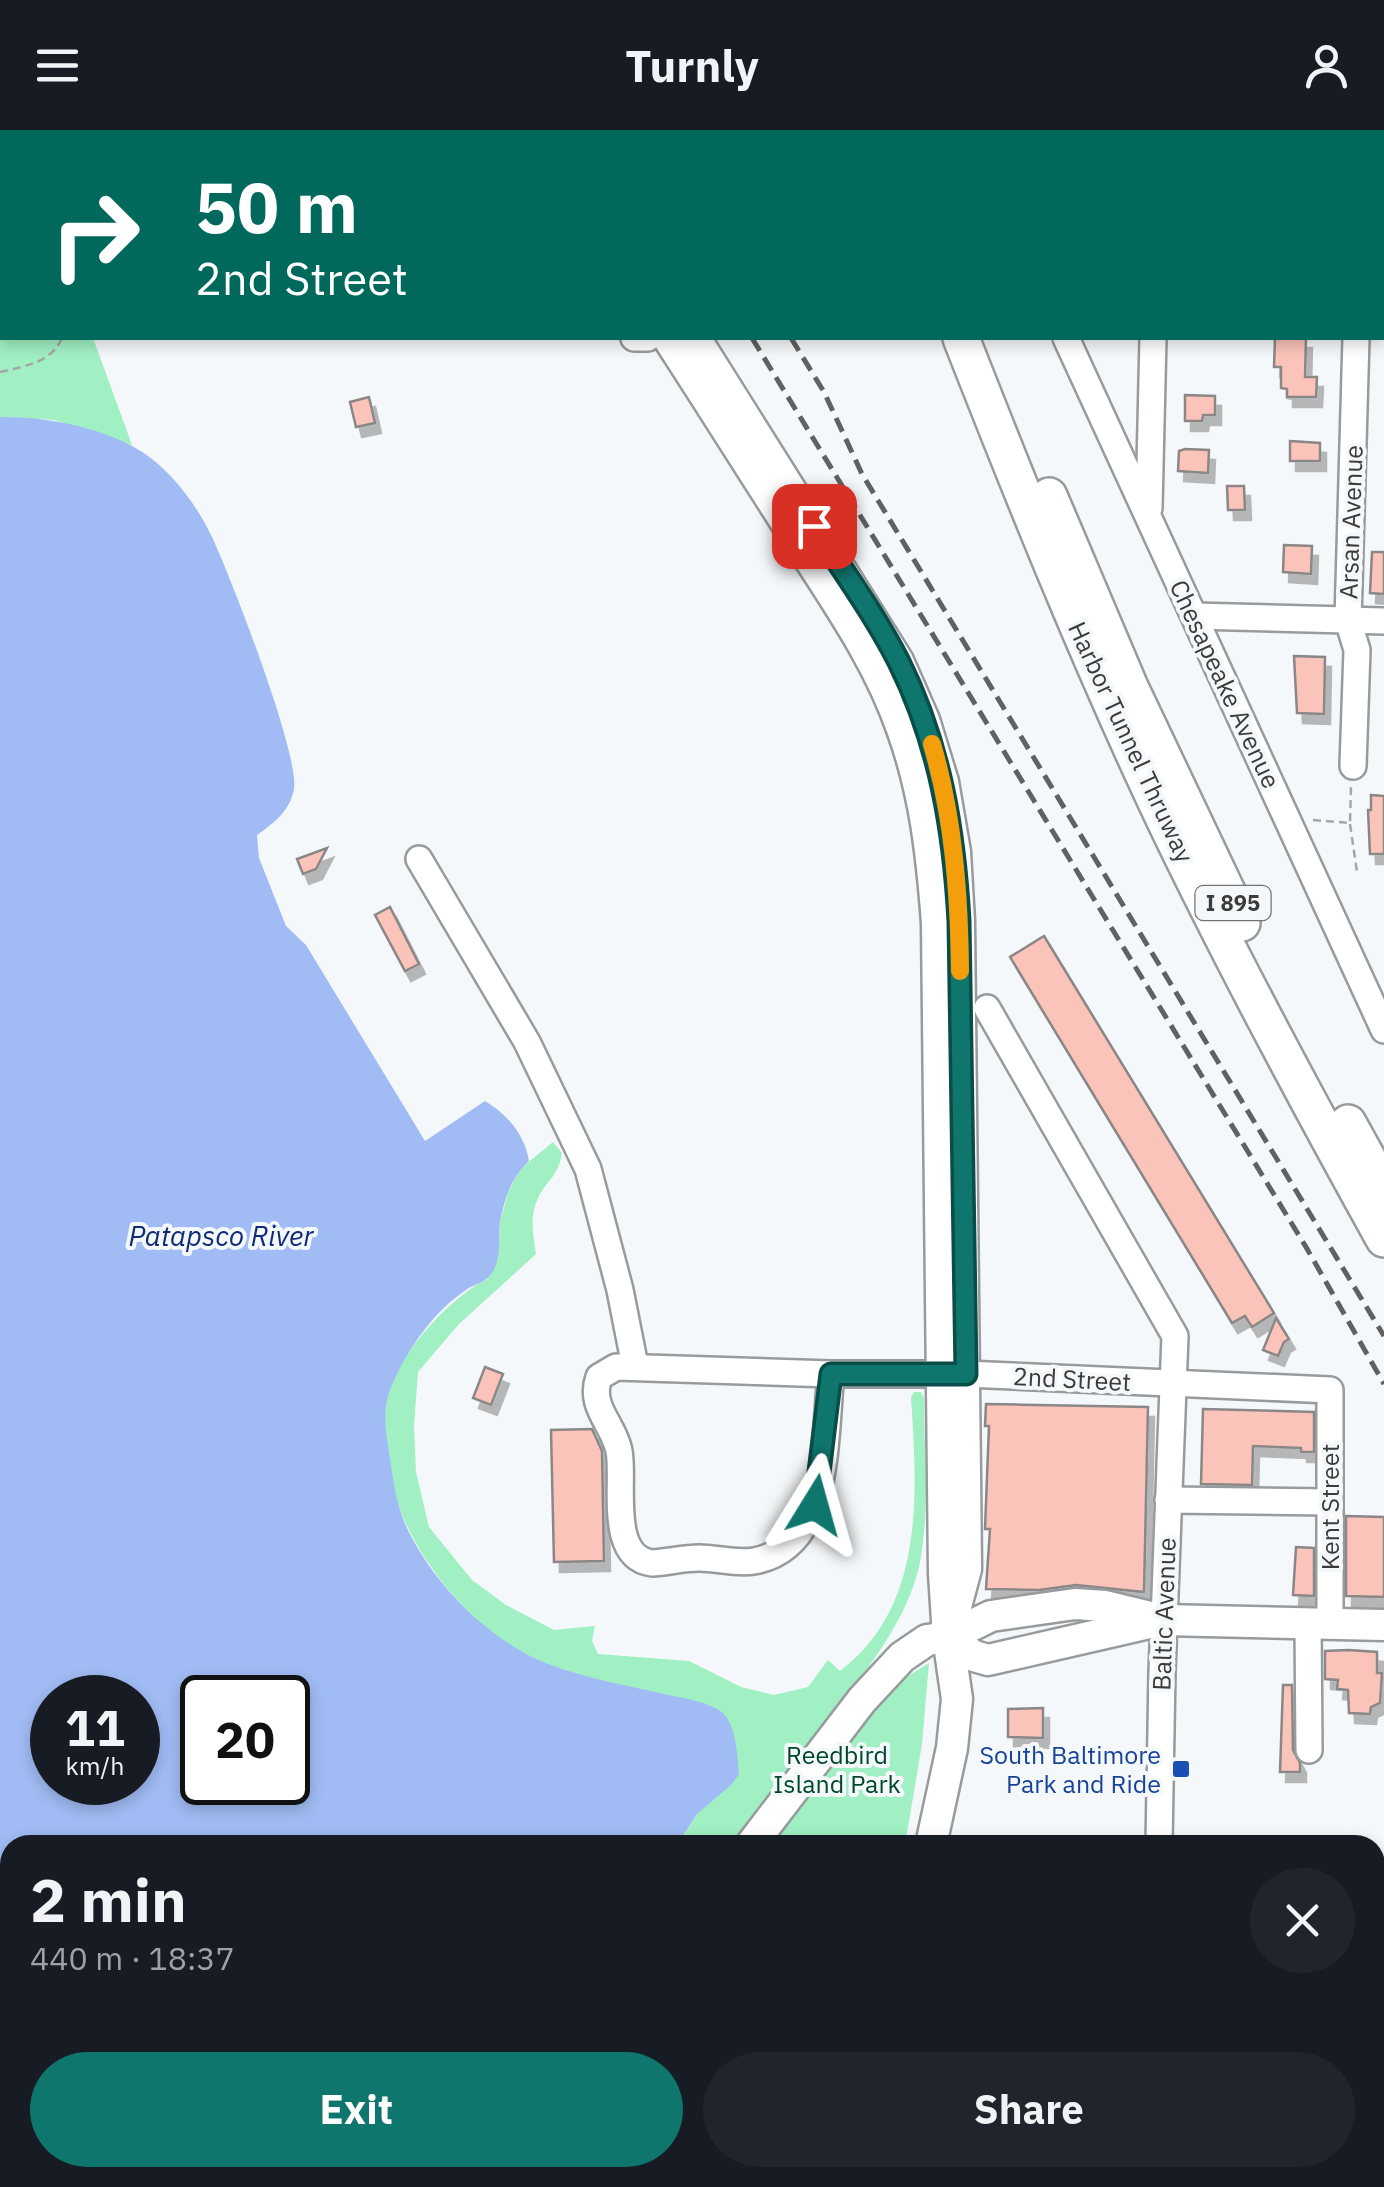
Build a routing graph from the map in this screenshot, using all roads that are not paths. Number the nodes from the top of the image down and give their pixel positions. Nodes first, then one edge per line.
1 (669, 340) edge
2 (696, 340) edge
3 (962, 340) edge
4 (987, 340) edge
5 (1067, 340) edge
6 (1153, 340) edge
7 (1356, 340) edge
8 (1148, 518) junction
9 (1194, 616) junction
10 (1348, 620) junction
11 (1384, 622) edge
12 (1353, 766) road end
13 (419, 858) dead end
14 (987, 1008) dead end
15 (1384, 1030) edge
16 (1384, 1188) edge
17 (1384, 1240) edge
18 (635, 1366) junction
19 (831, 1374) junction
20 (954, 1374) junction
21 (1173, 1384) junction
22 (1330, 1390) joint
23 (1168, 1500) junction
24 (1330, 1502) junction
25 (1075, 1604) junction
26 (1164, 1620) junction
27 (1319, 1624) junction
28 (1384, 1625) edge
29 (948, 1637) junction
30 (1075, 1638) junction
31 (1309, 1750) dead end
32 (759, 1835) edge
33 (933, 1835) edge
34 (1160, 1835) edge

1 - 20 main road
2 - 20 main road
3 - 17 highway, Harbor Tunnel Thruway / I 895
4 - 16 highway, Harbor Tunnel Thruway / I 895
5 - 8 street, Chesapeake Avenue
6 - 8 street
7 - 10 street, Arsan Avenue
8 - 9 street, Chesapeake Avenue
9 - 10 street
9 - 15 street, Chesapeake Avenue
10 - 11 street
10 - 12 street, Arsan Avenue
13 - 18 street
14 - 21 street, Baltic Avenue
18 - 19 street, 2nd Street
18 - 19 street
19 - 20 street, 2nd Street
20 - 21 street, 2nd Street
20 - 29 main road
21 - 22 street, 2nd Street
21 - 23 street, Baltic Avenue
22 - 24 street, Kent Street
23 - 24 street
23 - 26 street, Baltic Avenue
24 - 27 street, Kent Street
25 - 26 main road
25 - 29 main road
25 - 30 main road
26 - 27 main road
26 - 30 main road
26 - 34 street, Baltic Avenue
27 - 28 main road
27 - 31 street, Kent Street
29 - 30 main road
29 - 32 main road
29 - 33 main road

